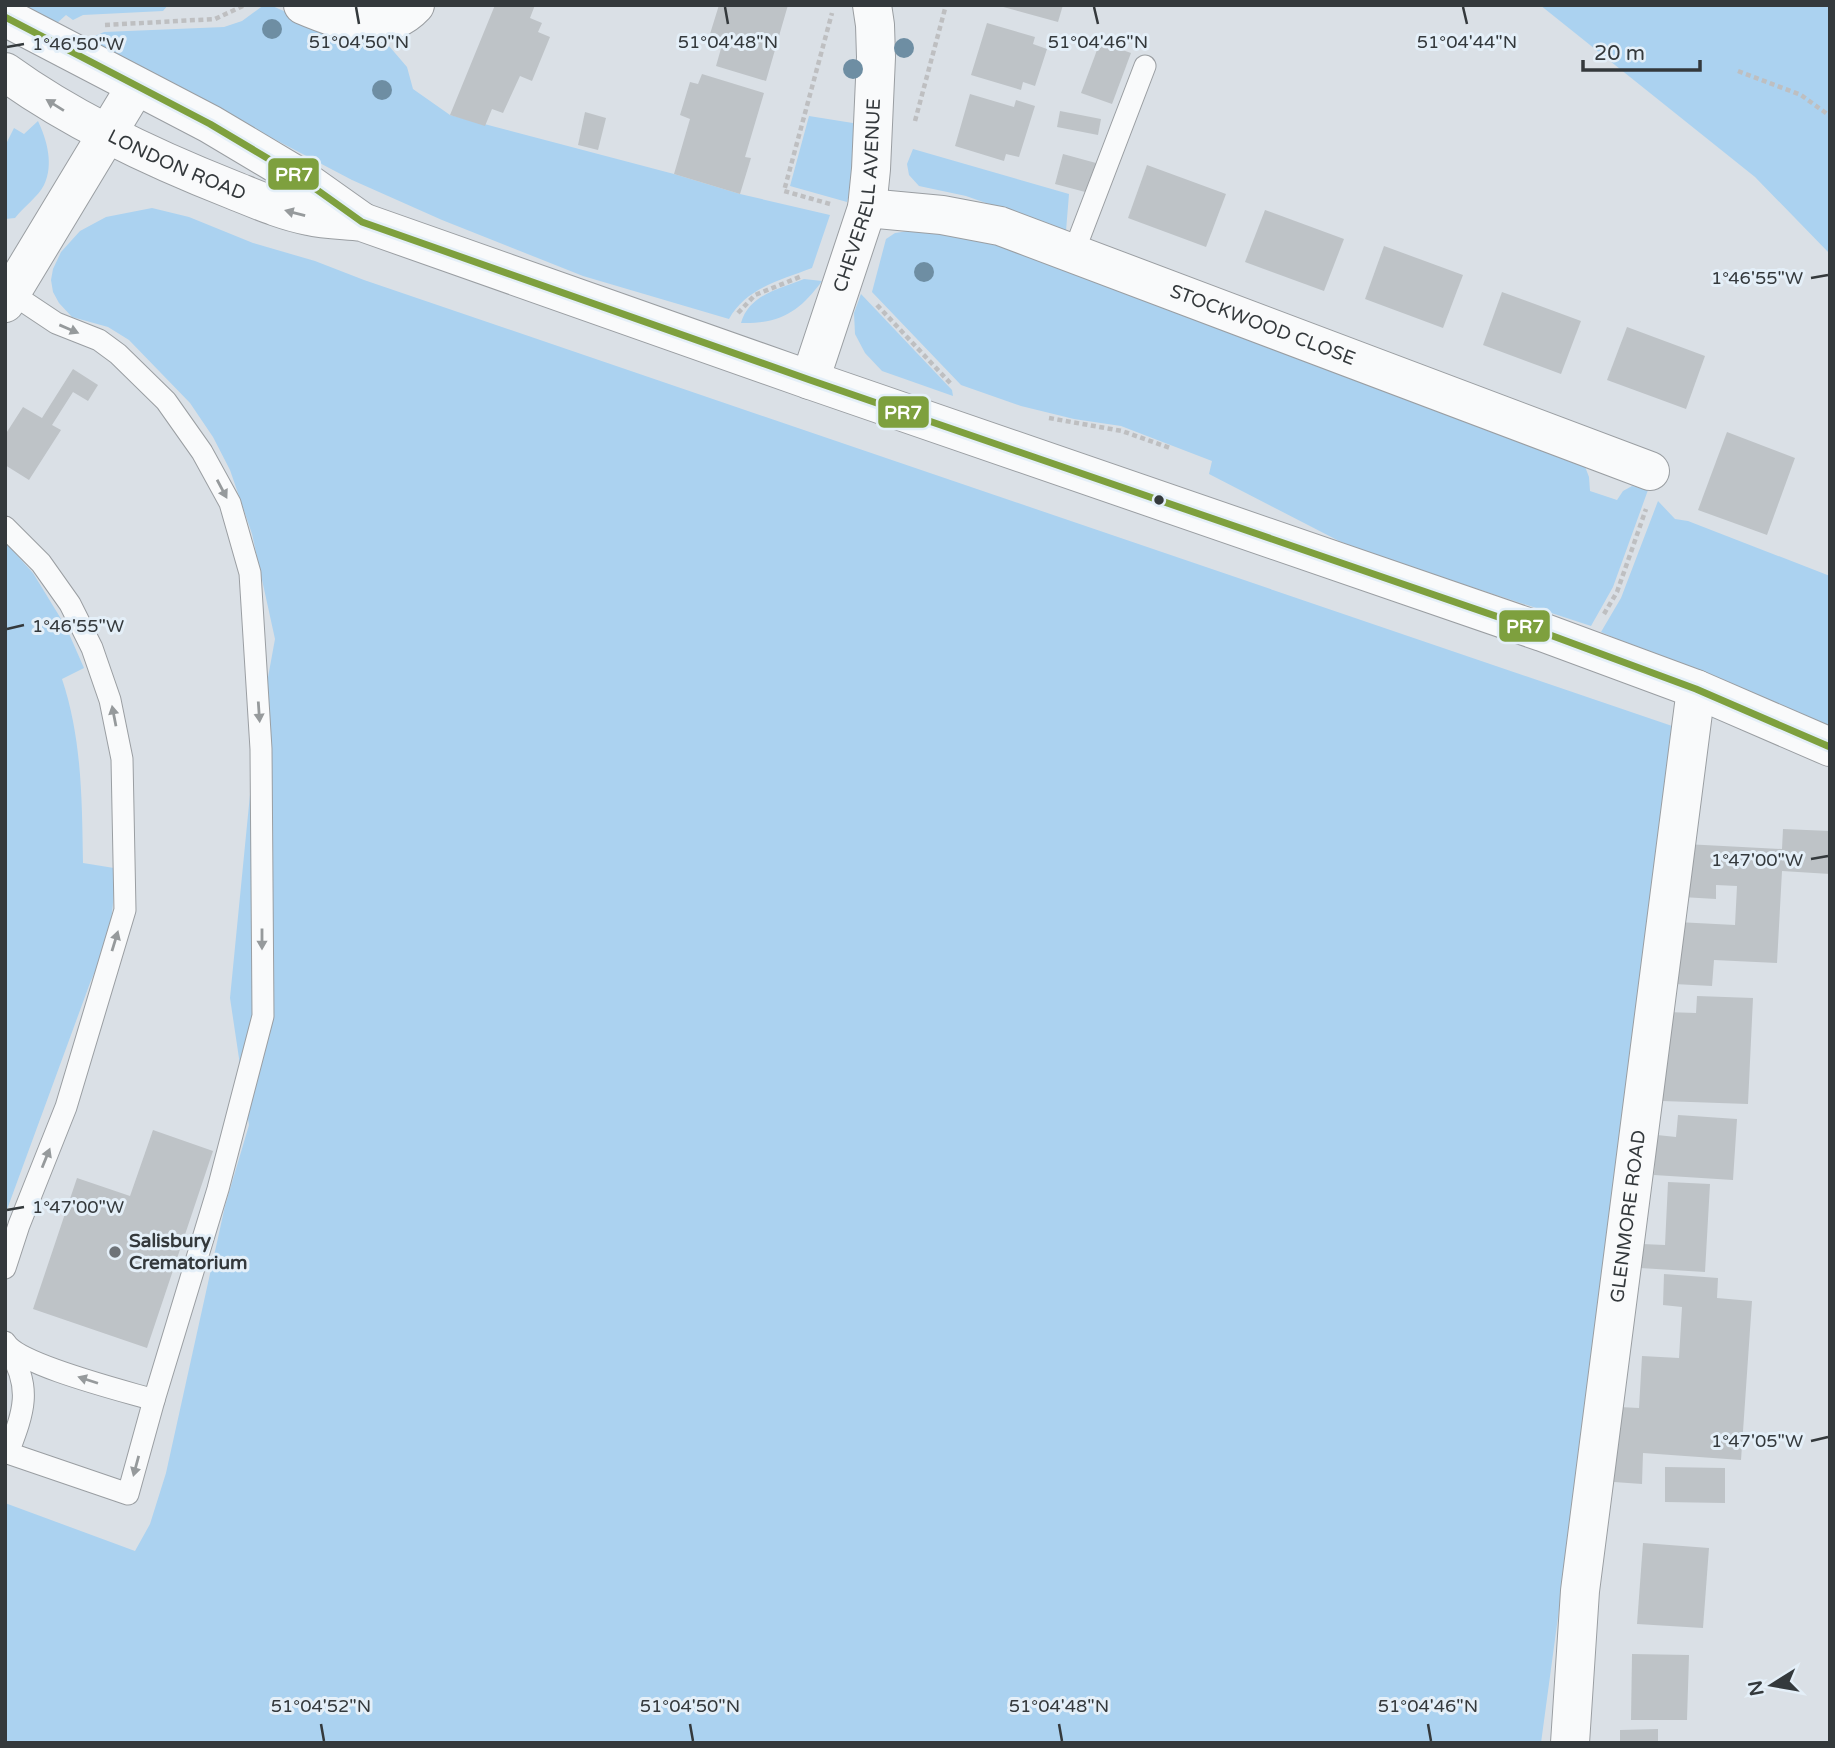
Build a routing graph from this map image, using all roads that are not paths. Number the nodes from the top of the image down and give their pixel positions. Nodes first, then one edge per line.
1 (303, 5) edge
2 (415, 5) edge
3 (872, 5) edge
4 (5, 17) edge
5 (1145, 66) dead end
6 (5, 72) edge
7 (136, 86) junction
8 (108, 133) junction
9 (854, 208) junction
10 (362, 222) junction
11 (1073, 254) junction
12 (11, 282) edge
13 (810, 380) junction
14 (1650, 471) road end
15 (5, 527) edge
16 (1696, 689) junction
17 (1830, 747) edge
18 (5, 1268) edge
19 (7, 1346) edge
20 (153, 1400) junction
21 (6, 1453) edge
22 (1570, 1743) edge

1 - 2 main road
3 - 9 main road, CHEVERELL AVENUE
4 - 7 main road, LONDON ROAD
5 - 11 lane
8 -> 6 main road, LONDON ROAD
7 - 8 main road
7 - 10 main road, LONDON ROAD
10 -> 8 main road, LONDON ROAD
8 - 12 main road
9 - 11 main road, STOCKWOOD CLOSE
9 - 13 main road, CHEVERELL AVENUE
10 - 13 main road, LONDON ROAD
11 - 14 main road, STOCKWOOD CLOSE
12 -> 20 lane
13 - 16 main road, LONDON ROAD
18 -> 15 lane
16 - 17 main road, LONDON ROAD
16 - 22 main road, GLENMORE ROAD
20 -> 19 lane
19 - 21 lane
20 -> 21 lane

